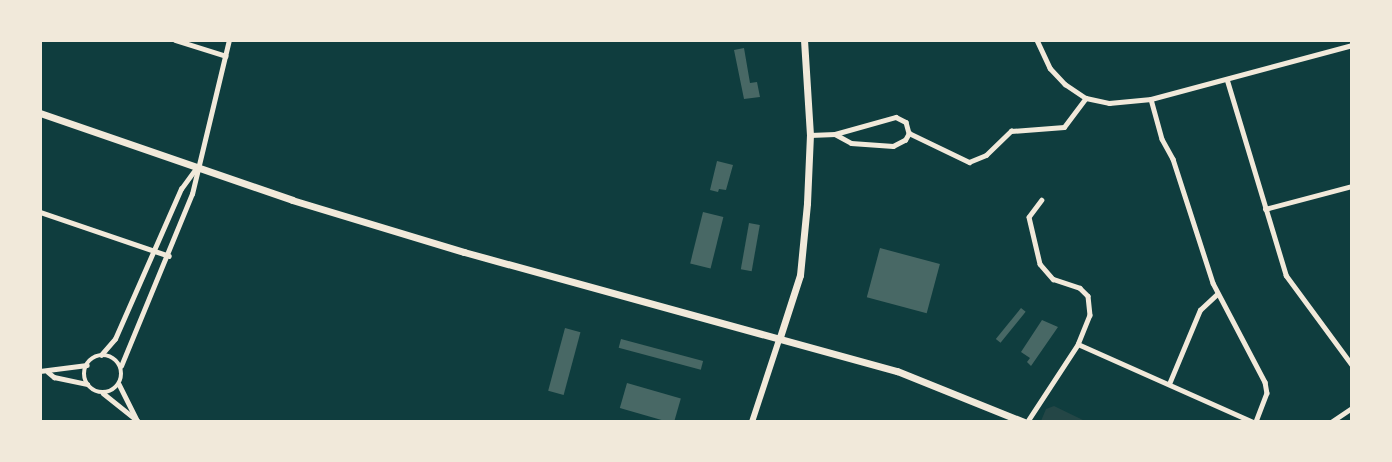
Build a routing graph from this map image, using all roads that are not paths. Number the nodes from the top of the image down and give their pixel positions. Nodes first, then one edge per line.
1 (175, 40) edge
2 (229, 40) edge
3 (804, 40) edge
4 (1038, 40) edge
5 (1352, 45) edge
6 (226, 56) junction
7 (1227, 79) junction
8 (1086, 98) junction
9 (1152, 99) junction
10 (40, 113) edge
11 (909, 133) junction
12 (835, 134) junction
13 (810, 135) junction
14 (199, 165) junction
15 (1352, 186) edge
16 (1042, 200) dead end
17 (1265, 209) junction
18 (40, 212) edge
19 (155, 251) junction
20 (169, 256) junction
21 (1217, 294) junction
22 (780, 337) junction
23 (1078, 344) junction
24 (101, 355) junction
25 (87, 365) junction
26 (1352, 365) edge
27 (121, 366) junction
28 (40, 371) edge
29 (48, 372) junction
30 (87, 384) junction
31 (119, 384) junction
32 (1169, 384) junction
33 (103, 393) junction
34 (1352, 408) edge
35 (138, 421) edge
36 (752, 422) edge
37 (1025, 422) edge
38 (1254, 422) edge
39 (1331, 422) edge

1 - 6 street
2 - 6 street
3 - 13 main road
4 - 8 street
5 - 7 street
6 - 14 street
7 - 9 street
7 - 17 street
8 - 9 street
8 - 11 street
9 - 21 street
10 - 14 main road
11 - 12 street
11 - 12 street
12 - 13 street
13 - 22 main road
14 - 19 street
14 - 20 street
14 - 22 main road
15 - 17 street
16 - 23 street
17 - 26 street
18 - 19 street
19 - 20 street
19 - 24 street
20 - 27 street
21 - 32 street
21 - 38 street
22 - 36 street
22 - 37 main road
23 - 32 street
23 - 37 street
24 - 25 street
24 - 27 street
25 - 29 street
25 - 30 street
27 - 31 street
28 - 29 street
29 - 30 street
30 - 33 street
31 - 33 street
31 - 35 street
32 - 38 street
33 - 35 street
34 - 39 street

